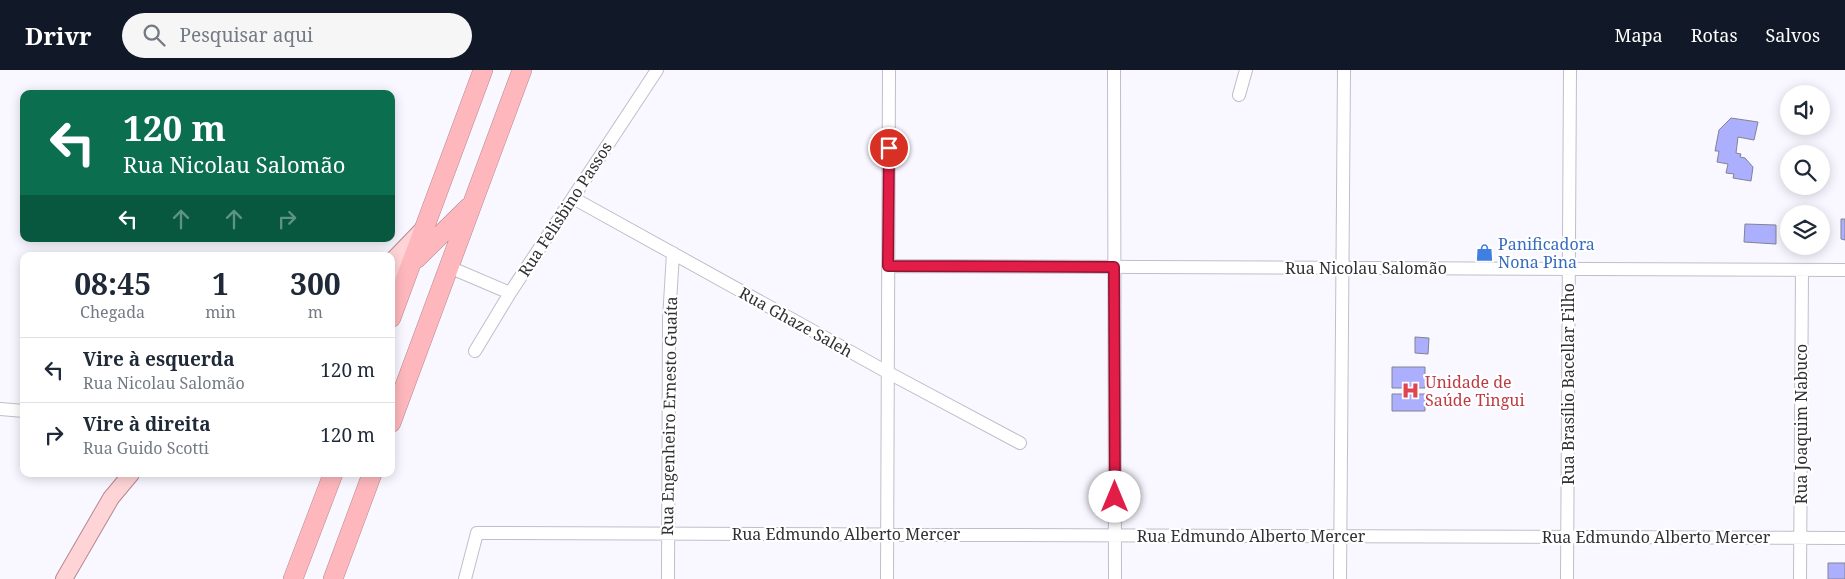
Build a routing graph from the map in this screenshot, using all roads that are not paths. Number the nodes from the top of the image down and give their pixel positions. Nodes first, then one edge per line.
1 (483, 70) edge
2 (522, 70) edge
3 (657, 70) edge
4 (889, 70) edge
5 (1114, 70) edge
6 (1246, 70) edge
7 (1344, 70) edge
8 (1570, 70) edge
9 (1239, 95) dead end
10 (573, 198) junction
11 (473, 203) junction
12 (425, 228) junction
13 (673, 253) junction
14 (395, 258) edge
15 (412, 264) junction
16 (888, 266) junction
17 (449, 267) junction
18 (1114, 267) junction
19 (1342, 268) junction
20 (1569, 269) junction
21 (1802, 270) junction
22 (1845, 270) edge
23 (395, 279) edge
24 (510, 293) junction
25 (395, 308) edge
26 (475, 351) dead end
27 (887, 372) junction
28 (0, 409) edge
29 (20, 410) edge
30 (395, 412) edge
31 (1020, 443) dead end
32 (128, 477) edge
33 (332, 477) edge
34 (371, 477) edge
35 (668, 534) junction
36 (887, 535) junction
37 (1115, 535) junction
38 (1340, 536) junction
39 (1567, 537) junction
40 (1800, 538) junction
41 (1845, 538) edge
42 (64, 579) edge
43 (293, 579) edge
44 (333, 579) edge
45 (465, 579) edge
46 (668, 579) edge
47 (887, 579) edge
48 (1115, 579) edge
49 (1340, 579) edge
50 (1567, 579) edge
51 (1800, 579) edge

1 - 12 highway
2 - 11 highway
3 - 10 street, Rua Felisbino Passos
4 - 16 street
5 - 18 street
6 - 9 street
7 - 19 street
8 - 20 street, Rua Brasílio Bacellar Filho
10 - 13 street, Rua Ghaze Saleh
10 - 24 street, Rua Felisbino Passos
11 - 15 highway
11 - 17 highway
12 - 14 main road
12 - 15 highway
13 - 27 street, Rua Ghaze Saleh
13 - 35 street, Rua Engenheiro Ernesto Guaíta
15 - 23 main road
15 - 25 highway
16 - 18 street, Rua Nicolau Salomão
16 - 27 street
17 - 24 street, Rua Felisbino Passos
17 - 30 highway
18 - 19 street, Rua Nicolau Salomão
18 - 37 street
19 - 20 street, Rua Nicolau Salomão
19 - 38 street
20 - 21 street, Rua Nicolau Salomão
20 - 39 street, Rua Brasílio Bacellar Filho
21 - 22 street, Rua Nicolau Salomão
21 - 40 street, Rua Joaquim Nabuco
24 - 26 street
27 - 31 street, Rua Ghaze Saleh
27 - 36 street
28 - 29 street
32 - 42 main road
33 - 43 highway
34 - 44 highway
35 - 36 street, Rua Edmundo Alberto Mercer
35 - 45 street, Rua Edmundo Alberto Mercer
35 - 46 street, Rua Engenheiro Ernesto Guaíta
36 - 37 street, Rua Edmundo Alberto Mercer
36 - 47 street
37 - 38 street, Rua Edmundo Alberto Mercer
37 - 48 street
38 - 39 street, Rua Edmundo Alberto Mercer
38 - 49 street
39 - 40 street, Rua Edmundo Alberto Mercer
39 - 50 street, Rua Brasílio Bacellar Filho
40 - 41 street, Rua Edmundo Alberto Mercer
40 - 51 street, Rua Joaquim Nabuco

